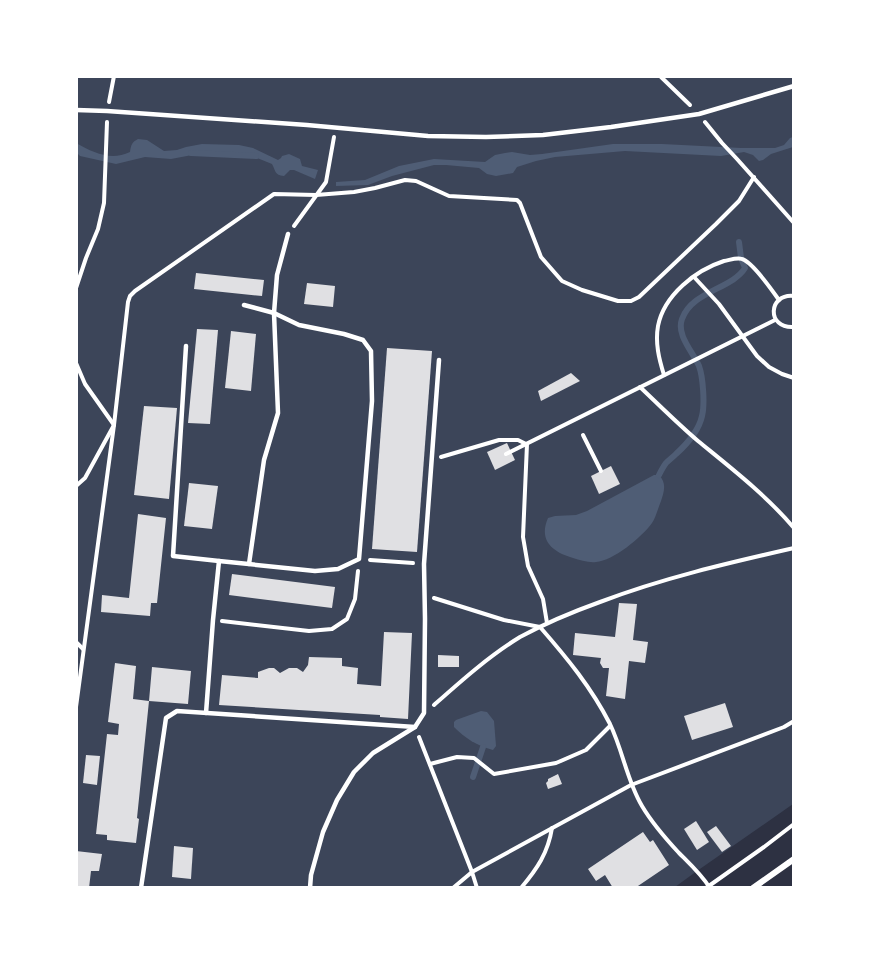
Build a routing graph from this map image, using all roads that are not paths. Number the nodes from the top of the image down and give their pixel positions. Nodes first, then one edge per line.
1 (794, 86) edge
2 (76, 110) edge
3 (288, 234) road end
4 (244, 305) dead end
5 (274, 313) junction
6 (186, 346) dead end
7 (439, 360) dead end
8 (219, 561) junction
9 (249, 564) junction
10 (206, 713) junction
11 (415, 727) junction
12 (794, 859) edge
13 (141, 888) edge
14 (310, 888) edge
15 (753, 888) edge

1 - 2 lane
3 - 5 lane
4 - 5 lane
5 - 9 lane
5 - 9 lane
6 - 8 lane
7 - 11 lane
8 - 9 lane
8 - 10 lane
10 - 11 lane
10 - 13 lane
11 - 14 lane
12 - 15 street

